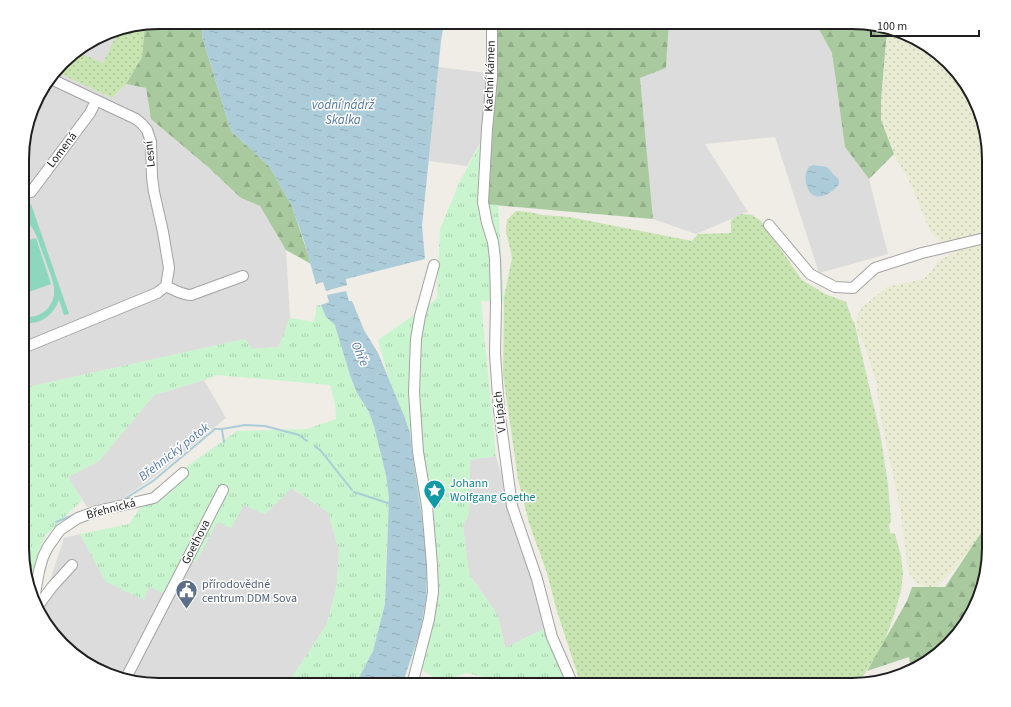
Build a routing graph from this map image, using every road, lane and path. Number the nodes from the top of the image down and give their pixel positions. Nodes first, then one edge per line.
1 (492, 29) edge
2 (55, 81) edge
3 (96, 100) junction
4 (487, 129) joint
5 (29, 191) edge
6 (769, 225) dead end
7 (982, 239) edge
8 (434, 265) dead end
9 (243, 276) dead end
10 (166, 286) junction
11 (29, 346) edge
12 (183, 473) dead end
13 (223, 490) dead end
14 (72, 565) dead end
15 (36, 589) edge
16 (41, 602) edge
17 (128, 675) edge
18 (414, 678) edge
19 (570, 678) edge

1 - 4 street, Kachní kámen
2 - 3 street, Lesní
3 - 5 street, Lomená
3 - 10 street, Lesní
4 - 19 street, V Lipách
6 - 7 street
8 - 18 street
9 - 10 street
10 - 11 street
12 - 15 street, Břehnická
13 - 17 street, Goethova
14 - 16 street

